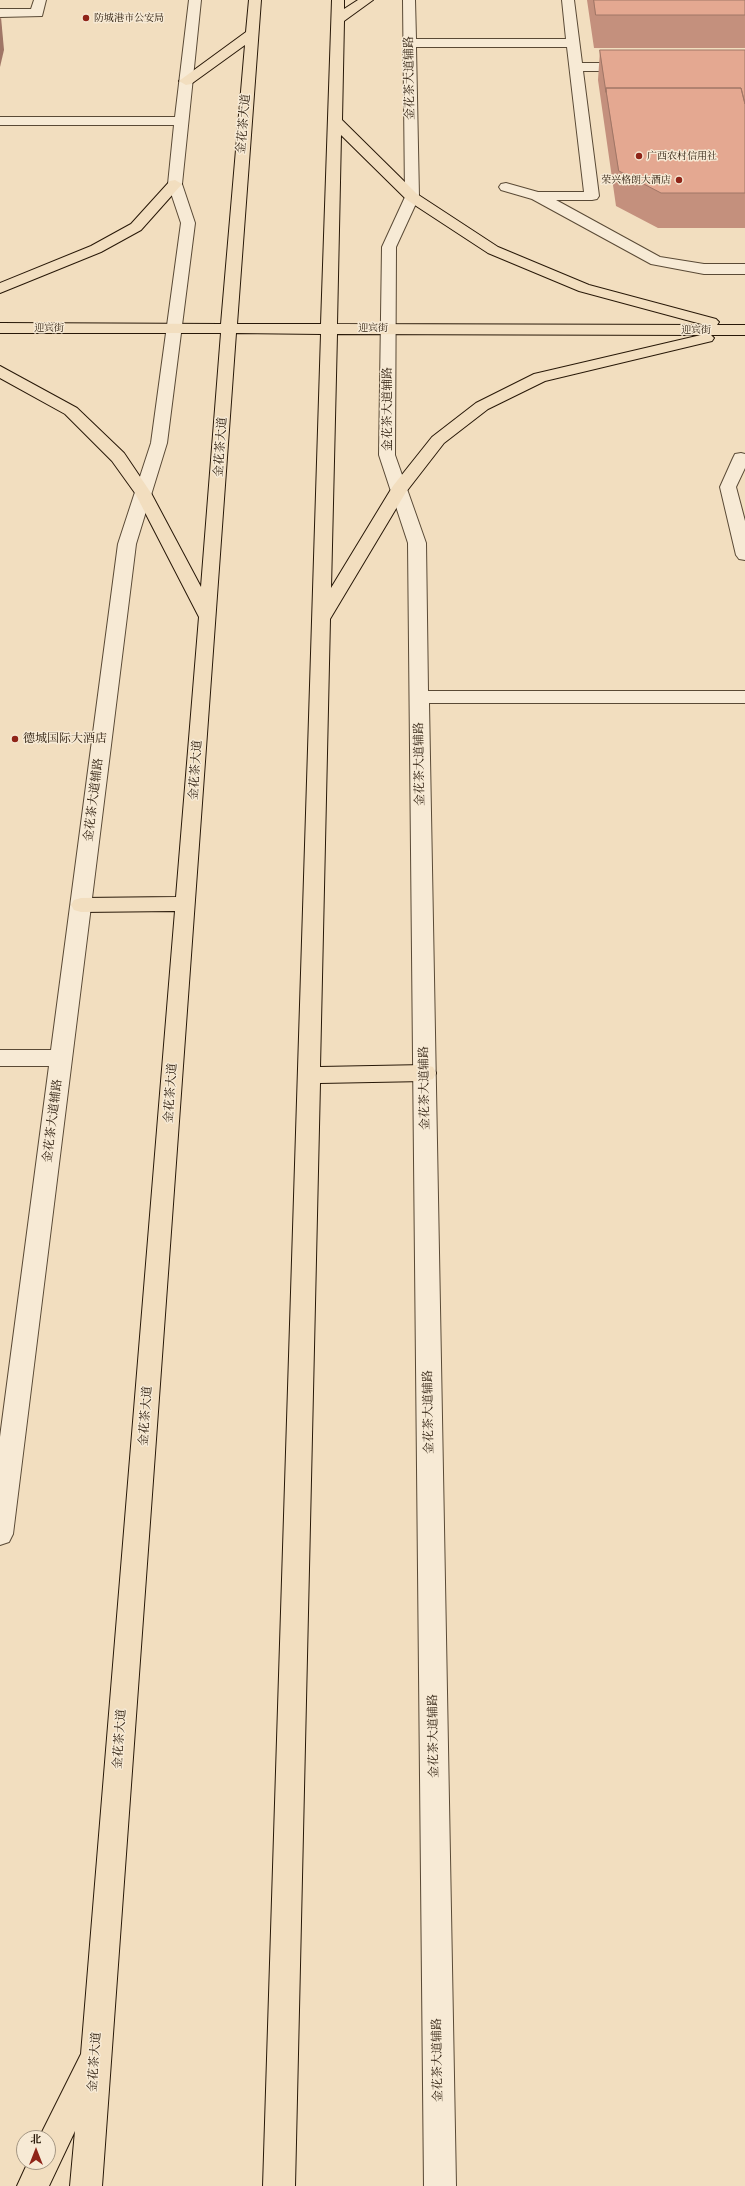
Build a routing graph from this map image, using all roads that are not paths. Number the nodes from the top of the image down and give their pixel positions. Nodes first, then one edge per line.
1 (40, 0) edge
2 (194, 0) edge
3 (255, 0) edge
4 (338, 0) edge
5 (367, 0) edge
6 (409, 0) edge
7 (568, 0) edge
8 (0, 13) edge
9 (338, 19) junction
10 (252, 34) junction
11 (410, 43) junction
12 (574, 43) junction
13 (576, 66) junction
14 (638, 67) edge
15 (186, 81) junction
16 (0, 121) edge
17 (182, 121) junction
18 (334, 121) junction
19 (175, 184) junction
20 (506, 187) dead end
21 (537, 196) junction
22 (412, 197) junction
23 (745, 255) edge
24 (656, 260) junction
25 (745, 269) edge
26 (0, 288) edge
27 (0, 328) edge
28 (174, 328) junction
29 (229, 328) junction
30 (328, 328) junction
31 (388, 328) junction
32 (743, 330) edge
33 (0, 371) edge
34 (741, 458) dead end
35 (399, 490) junction
36 (143, 493) junction
37 (745, 555) edge
38 (208, 618) junction
39 (321, 619) junction
40 (419, 697) junction
41 (745, 697) edge
42 (186, 904) junction
43 (81, 905) junction
44 (0, 1058) edge
45 (62, 1058) junction
46 (425, 1073) junction
47 (310, 1074) junction
48 (0, 1534) edge
49 (96, 2053) junction
50 (56, 2137) edge
51 (40, 2170) edge
52 (33, 2186) edge
53 (86, 2186) edge
54 (279, 2186) edge
55 (440, 2186) edge

1 - 8 street
2 - 15 street, 金花茶大道辅路
3 - 10 main road, 金花茶大道
4 - 9 main road
5 - 9 main road
6 - 11 street, 金花茶大道辅路
7 - 12 street
9 - 18 main road
10 - 15 main road
10 - 29 main road, 金花茶大道
11 - 12 street
11 - 22 street, 金花茶大道辅路
12 - 13 street
13 - 14 street
13 - 21 street
15 - 17 street, 金花茶大道辅路
16 - 17 street
17 - 19 street, 金花茶大道辅路
18 - 22 main road
18 - 30 main road
19 - 26 main road
19 - 28 street, 金花茶大道辅路
20 - 21 street
21 - 24 street
22 - 31 street, 金花茶大道辅路
22 - 32 main road
23 - 24 street
24 - 25 street
27 - 28 main road, 迎宾街
28 - 29 main road, 迎宾街
28 - 36 street, 金花茶大道辅路
29 - 30 main road, 迎宾街
29 - 38 main road, 金花茶大道
30 - 31 main road, 迎宾街
30 - 39 main road
31 - 32 main road, 迎宾街
31 - 35 street, 金花茶大道辅路
32 - 35 main road
33 - 36 main road
34 - 37 street
35 - 39 main road
35 - 40 street, 金花茶大道辅路
36 - 38 main road
36 - 43 street, 金花茶大道辅路
38 - 42 main road, 金花茶大道
39 - 47 main road
40 - 41 street
40 - 46 street, 金花茶大道辅路
42 - 43 main road
42 - 49 main road, 金花茶大道
43 - 45 street, 金花茶大道辅路
44 - 45 street
45 - 48 street, 金花茶大道辅路
46 - 47 main road
46 - 55 street, 金花茶大道辅路
47 - 54 main road
49 - 50 main road
49 - 53 main road, 金花茶大道
51 - 52 main road

